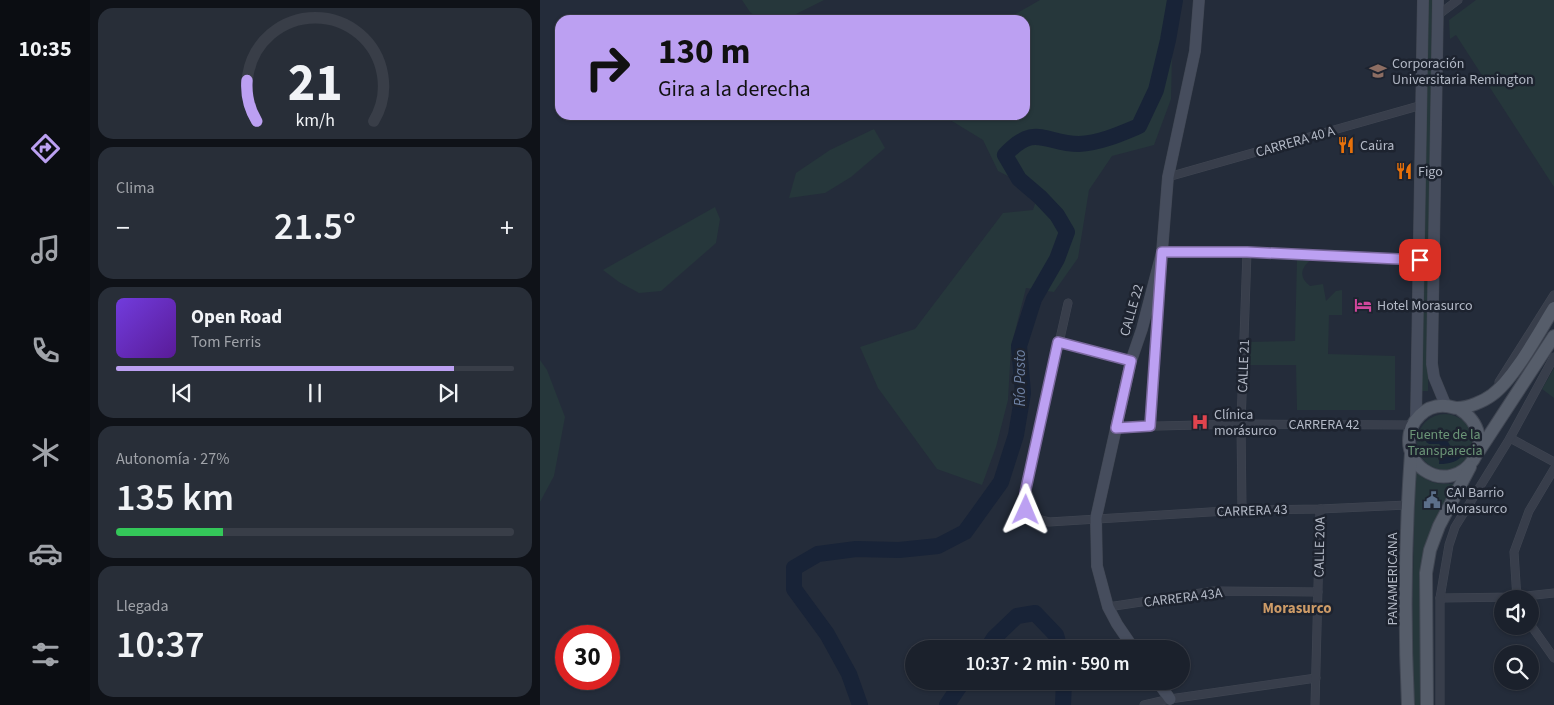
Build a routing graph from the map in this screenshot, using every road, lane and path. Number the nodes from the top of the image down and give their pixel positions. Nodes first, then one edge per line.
1 (1198, 0) edge
2 (1423, 0) edge
3 (1438, 0) edge
4 (1458, 0) edge
5 (1438, 15) junction
6 (1422, 104) junction
7 (1168, 177) junction
8 (1162, 252) junction
9 (1247, 252) junction
10 (1420, 260) junction
11 (1554, 295) edge
12 (1068, 303) dead end
13 (1554, 308) edge
14 (1554, 336) edge
15 (1058, 342) junction
16 (1549, 358) edge
17 (1131, 361) junction
18 (1492, 395) junction
19 (1452, 407) junction
20 (1414, 422) junction
21 (1241, 424) junction
22 (1150, 426) junction
23 (1116, 428) junction
24 (1510, 438) junction
25 (1411, 454) junction
26 (1474, 460) junction
27 (1554, 462) edge
28 (1554, 469) edge
29 (1408, 504) junction
30 (1320, 509) junction
31 (1242, 510) junction
32 (1096, 518) junction
33 (1516, 590) edge
34 (1318, 592) junction
35 (1554, 592) edge
36 (1539, 594) edge
37 (1440, 598) junction
38 (1494, 598) edge
39 (1108, 607) junction
40 (1538, 635) edge
41 (1128, 640) edge
42 (1554, 658) edge
43 (1427, 671) junction
44 (1441, 671) junction
45 (1316, 678) junction
46 (1163, 690) edge
47 (1170, 702) edge
48 (1144, 705) edge
49 (1315, 705) edge
50 (1408, 705) edge
51 (1427, 705) edge
52 (1440, 705) edge

1 - 7 main road, CALLE 22
2 - 6 main road
3 - 5 main road
4 - 5 street
5 - 19 main road
6 - 7 street, CARRERA 40 A
6 - 10 main road
7 - 8 main road, CALLE 22
8 - 9 street
8 - 17 main road, CALLE 22
8 - 22 street
9 - 10 street
9 - 21 street, CALLE 21
10 - 20 main road
11 - 18 street
12 - 15 street
13 - 18 main road
14 - 16 main road
15 - 17 street
15 - 32 street, CARRERA 43
16 - 24 street
16 - 26 main road
17 - 23 main road, CALLE 22
18 - 19 main road
19 - 20 main road
19 - 26 main road
20 - 21 street, CARRERA 42
20 - 25 main road
21 - 22 street, CARRERA 42
21 - 31 street, CALLE 21
22 - 23 street, CARRERA 42
23 - 32 main road, CALLE 22
24 - 27 street
24 - 37 street
25 - 26 main road
25 - 29 main road, PANAMERICANA
26 - 43 main road
28 - 33 street
29 - 30 street, CARRERA 43
29 - 50 main road, PANAMERICANA
30 - 31 street, CARRERA 43
30 - 34 street, CALLE 20A
31 - 32 street, CARRERA 43
32 - 39 main road, CALLE 22
34 - 39 street, CARRERA 43A
34 - 45 street, CALLE 20A
35 - 36 street
37 - 38 street
37 - 44 street
39 - 41 main road, CALLE 22
40 - 42 street
43 - 44 street
43 - 51 main road
44 - 52 street
45 - 47 street
45 - 49 street, CALLE 20A
46 - 47 main road
47 - 48 street

